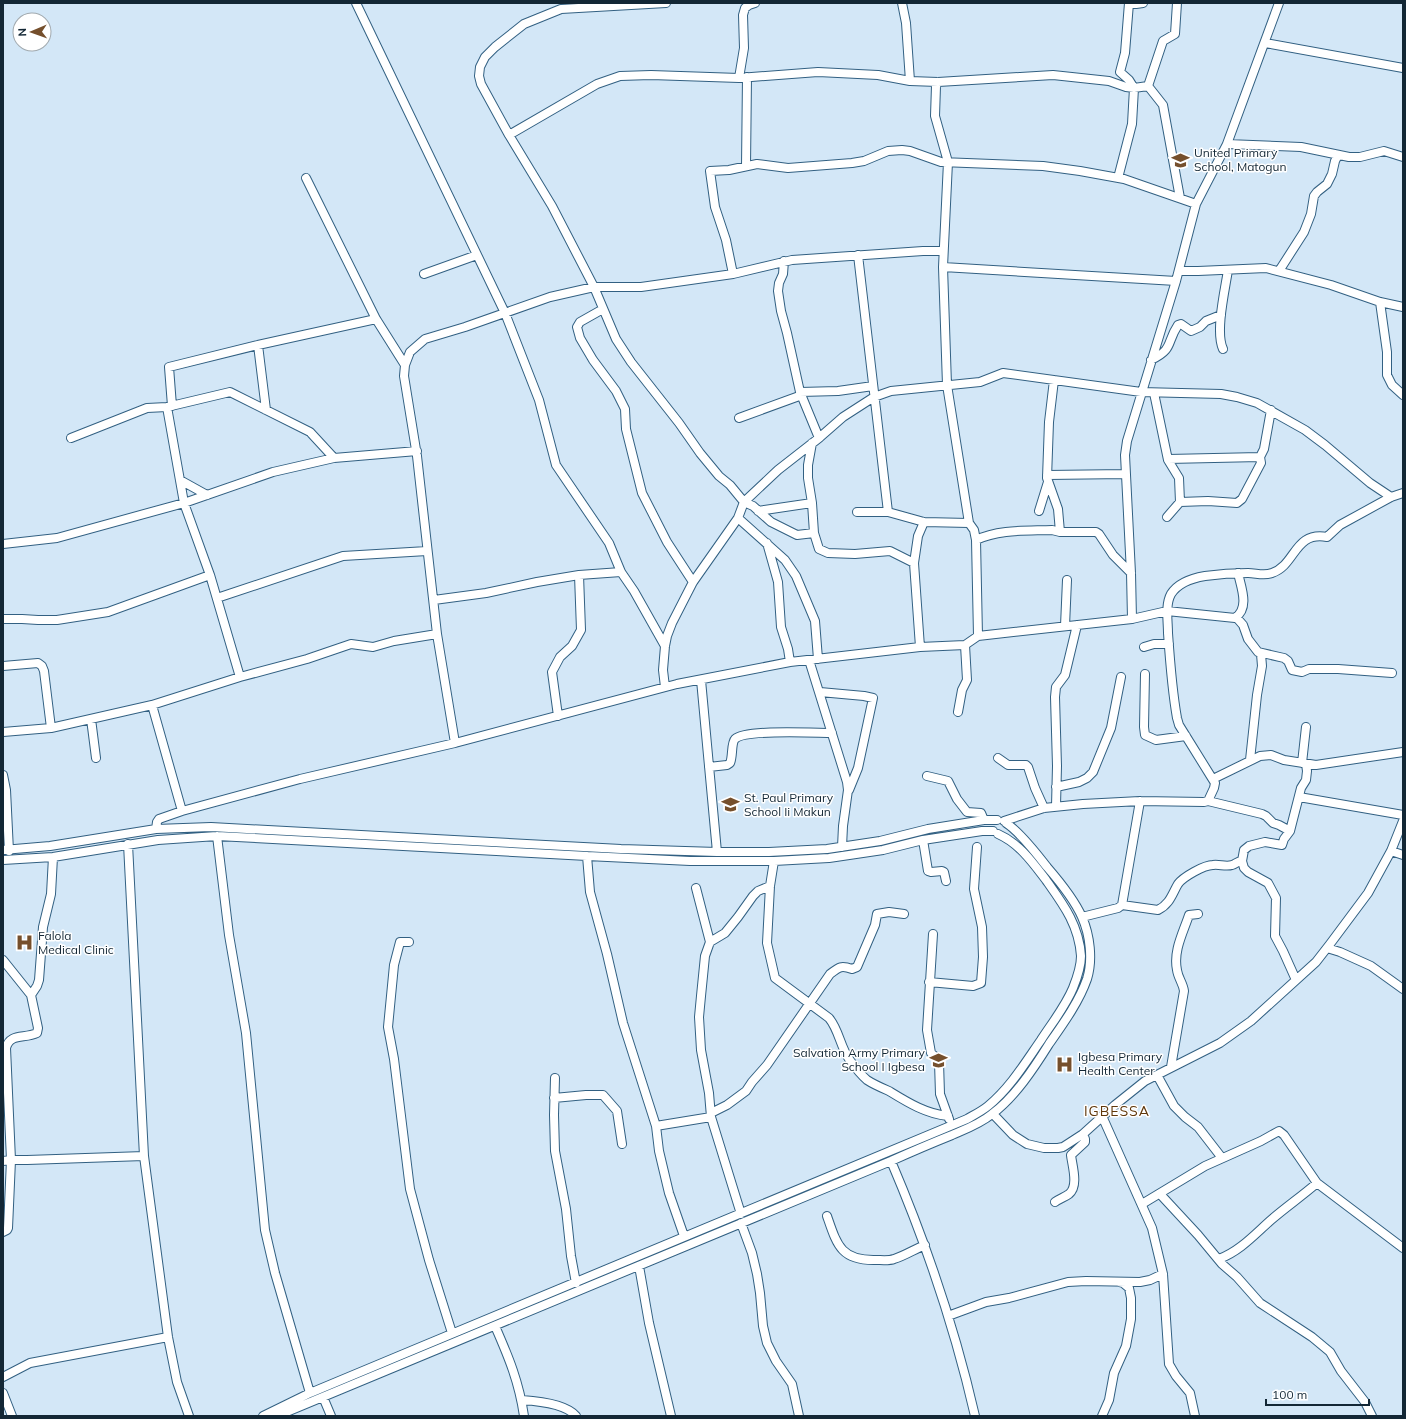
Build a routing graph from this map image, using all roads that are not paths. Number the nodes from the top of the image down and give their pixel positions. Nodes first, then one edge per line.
1 (356, 3) edge
2 (666, 3) edge
3 (755, 3) edge
4 (902, 3) edge
5 (1130, 3) edge
6 (1143, 3) edge
7 (1173, 3) edge
8 (1177, 3) edge
9 (1279, 3) edge
10 (1265, 43) junction
11 (1403, 68) edge
12 (743, 78) junction
13 (910, 81) junction
14 (938, 82) junction
15 (1148, 86) junction
16 (1134, 88) junction
17 (508, 135) junction
18 (1227, 144) junction
19 (1338, 155) junction
20 (1403, 157) edge
21 (948, 162) junction
22 (746, 166) junction
23 (306, 178) dead end
24 (1118, 178) junction
25 (1180, 198) junction
26 (1196, 204) junction
27 (943, 251) junction
28 (477, 255) junction
29 (858, 256) junction
30 (784, 261) junction
31 (942, 267) junction
32 (1228, 270) junction
33 (1179, 271) junction
34 (1279, 271) junction
35 (424, 274) dead end
36 (733, 274) junction
37 (1176, 281) junction
38 (594, 287) junction
39 (1380, 302) junction
40 (1403, 307) edge
41 (602, 309) junction
42 (505, 313) junction
43 (1222, 315) junction
44 (376, 319) junction
45 (258, 344) junction
46 (1223, 349) dead end
47 (1151, 360) junction
48 (405, 366) junction
49 (1054, 380) junction
50 (947, 385) junction
51 (873, 386) junction
52 (1141, 392) junction
53 (1154, 393) junction
54 (801, 394) junction
55 (1403, 395) edge
56 (874, 397) junction
57 (170, 406) junction
58 (266, 410) junction
59 (1271, 410) junction
60 (738, 418) dead end
61 (71, 438) dead end
62 (819, 438) junction
63 (812, 443) junction
64 (417, 451) junction
65 (1260, 457) junction
66 (334, 458) junction
67 (1168, 458) junction
68 (1126, 474) junction
69 (1048, 478) junction
70 (180, 480) junction
71 (1403, 493) edge
72 (207, 495) junction
73 (1391, 497) junction
74 (744, 502) junction
75 (1180, 502) junction
76 (184, 503) junction
77 (812, 503) junction
78 (758, 511) junction
79 (1039, 511) dead end
80 (857, 512) dead end
81 (888, 512) junction
82 (1167, 517) dead end
83 (738, 518) junction
84 (924, 522) junction
85 (969, 523) junction
86 (1060, 532) junction
87 (814, 533) junction
88 (976, 540) junction
89 (767, 543) junction
90 (3, 544) edge
91 (427, 551) junction
92 (914, 563) junction
93 (621, 572) junction
94 (1131, 573) junction
95 (1238, 573) junction
96 (210, 575) junction
97 (579, 575) junction
98 (1067, 580) dead end
99 (693, 582) junction
100 (217, 598) junction
101 (434, 600) junction
102 (1168, 611) junction
103 (1236, 617) junction
104 (3, 619) edge
105 (1132, 619) junction
106 (1065, 626) junction
107 (1077, 626) junction
108 (438, 634) junction
109 (978, 636) junction
110 (1169, 644) junction
111 (965, 645) junction
112 (665, 646) junction
113 (920, 647) junction
114 (1144, 647) dead end
115 (1261, 654) junction
116 (818, 659) junction
117 (809, 660) junction
118 (790, 662) junction
119 (3, 666) edge
120 (1392, 673) dead end
121 (1145, 674) dead end
122 (240, 676) junction
123 (1121, 677) dead end
124 (701, 680) junction
125 (665, 687) junction
126 (820, 692) junction
127 (152, 705) junction
128 (958, 712) dead end
129 (558, 716) junction
130 (91, 719) junction
131 (52, 728) junction
132 (1306, 728) dead end
133 (3, 732) edge
134 (832, 733) junction
135 (1186, 736) junction
136 (455, 743) junction
137 (1403, 752) edge
138 (96, 758) dead end
139 (998, 758) dead end
140 (1250, 760) junction
141 (1304, 763) junction
142 (709, 767) junction
143 (3, 775) edge
144 (927, 776) dead end
145 (1213, 779) junction
146 (1056, 787) junction
147 (848, 790) junction
148 (1299, 797) junction
149 (1140, 801) junction
150 (1208, 801) junction
151 (1056, 806) junction
152 (1044, 808) junction
153 (182, 811) junction
154 (1403, 815) edge
155 (984, 820) junction
156 (1403, 821) edge
157 (1002, 822) junction
158 (156, 829) junction
159 (1290, 831) junction
160 (996, 832) junction
161 (217, 836) junction
162 (923, 840) junction
163 (128, 844) junction
164 (842, 847) junction
165 (977, 848) dead end
166 (6, 850) edge
167 (1391, 850) junction
168 (717, 852) junction
169 (1403, 855) edge
170 (587, 856) junction
171 (53, 857) junction
172 (3, 860) edge
173 (1242, 860) junction
174 (774, 861) junction
175 (946, 881) dead end
176 (770, 886) junction
177 (696, 888) dead end
178 (1122, 905) junction
179 (904, 914) dead end
180 (1198, 914) dead end
181 (1082, 917) junction
182 (933, 934) dead end
183 (409, 942) dead end
184 (710, 942) junction
185 (1327, 948) junction
186 (3, 960) edge
187 (1296, 980) junction
188 (929, 982) junction
189 (1403, 989) edge
190 (30, 995) junction
191 (811, 1004) junction
192 (1171, 1067) junction
193 (1157, 1075) junction
194 (555, 1078) dead end
195 (554, 1098) junction
196 (993, 1114) junction
197 (711, 1115) junction
198 (948, 1116) junction
199 (1102, 1116) junction
200 (952, 1125) junction
201 (656, 1126) junction
202 (1083, 1134) junction
203 (622, 1144) dead end
204 (144, 1156) junction
205 (1222, 1158) junction
206 (7, 1160) edge
207 (891, 1161) junction
208 (1317, 1183) junction
209 (1160, 1194) junction
210 (1055, 1202) dead end
211 (1142, 1204) junction
212 (741, 1214) junction
213 (827, 1216) dead end
214 (741, 1223) junction
215 (3, 1232) edge
216 (684, 1236) junction
217 (925, 1245) junction
218 (1403, 1248) edge
219 (1219, 1259) junction
220 (639, 1266) junction
221 (1163, 1274) junction
222 (1119, 1282) junction
223 (576, 1283) junction
224 (948, 1316) junction
225 (496, 1326) junction
226 (452, 1333) junction
227 (168, 1338) junction
228 (3, 1377) edge
229 (3, 1393) edge
230 (310, 1393) junction
231 (323, 1397) junction
232 (522, 1400) junction
233 (12, 1416) edge
234 (189, 1416) edge
235 (263, 1416) edge
236 (277, 1416) edge
237 (331, 1416) edge
238 (524, 1416) edge
239 (576, 1416) edge
240 (670, 1416) edge
241 (799, 1416) edge
242 (975, 1416) edge
243 (1102, 1416) edge
244 (1195, 1416) edge
245 (1372, 1416) edge

1 - 28 street
2 - 17 street
3 - 12 street
4 - 13 street
5 - 6 street
5 - 16 street
7 - 8 street
8 - 15 street
9 - 10 street
10 - 11 street
10 - 18 street
12 - 13 street
12 - 17 street
12 - 22 street
13 - 14 street
14 - 16 street
14 - 21 street
15 - 16 street
15 - 25 street
16 - 24 street
17 - 38 street
18 - 19 street
18 - 26 street
19 - 20 street
19 - 34 street
21 - 22 street
21 - 24 street
21 - 27 street
22 - 36 street
23 - 44 street
24 - 25 street
25 - 26 street
26 - 33 street
27 - 29 street
27 - 31 street
28 - 35 street
28 - 42 street
29 - 30 street
29 - 51 street
30 - 36 street
30 - 54 street
31 - 37 street
31 - 50 street
32 - 33 street
32 - 34 street
32 - 43 street
33 - 37 street
34 - 39 street
36 - 38 street
37 - 47 street
38 - 41 street
38 - 42 street
39 - 40 street
39 - 55 street
41 - 74 street
41 - 99 street
42 - 48 street
42 - 93 street
43 - 46 street
43 - 47 street
44 - 45 street
44 - 48 street
45 - 57 street
45 - 58 street
47 - 52 street
48 - 64 street
49 - 50 street
49 - 52 street
49 - 69 street
50 - 56 street
50 - 85 street
51 - 54 street
51 - 56 street
52 - 53 street
52 - 68 street
53 - 59 street
53 - 67 street
54 - 60 street
54 - 62 street
56 - 62 street
56 - 81 street
57 - 58 street
57 - 61 street
57 - 70 street
58 - 66 street
59 - 65 street
59 - 73 street
62 - 63 street
63 - 74 street
63 - 77 street
64 - 66 street
64 - 91 street
65 - 67 street
65 - 75 street
66 - 72 street
67 - 75 street
68 - 69 street
68 - 94 street
69 - 79 street
69 - 86 street
70 - 72 street
70 - 76 street
71 - 73 street
72 - 76 street
73 - 95 street
74 - 78 street
74 - 83 street
75 - 82 street
76 - 90 street
76 - 96 street
77 - 78 street
77 - 87 street
78 - 87 street
80 - 81 street
81 - 84 street
83 - 89 street
83 - 99 street
84 - 85 street
84 - 92 street
85 - 88 street
86 - 88 street
86 - 94 street
87 - 92 street
88 - 109 street
89 - 116 street
89 - 118 street
91 - 100 street
91 - 101 street
92 - 113 street
93 - 97 street
93 - 112 street
94 - 105 street
95 - 102 street
95 - 103 street
96 - 100 street
96 - 104 street
97 - 101 street
97 - 129 street
98 - 106 street
99 - 112 street
100 - 122 street
101 - 108 street
102 - 103 street
102 - 105 street
102 - 110 street
103 - 115 street
105 - 107 street
106 - 107 street
106 - 109 street
107 - 146 street
108 - 122 street
108 - 136 street
109 - 111 street
110 - 114 street
110 - 135 street
111 - 113 street
111 - 128 street
112 - 125 street
113 - 116 street
115 - 120 street
115 - 140 street
116 - 117 street
117 - 118 street
117 - 126 street
118 - 124 street
119 - 131 street
121 - 135 street
122 - 127 street
123 - 146 street
124 - 125 street
124 - 142 street
125 - 129 street
126 - 134 street
126 - 147 street
127 - 130 street
127 - 153 street
129 - 136 street
130 - 131 street
130 - 138 street
131 - 133 street
132 - 141 street
134 - 142 street
134 - 147 street
135 - 145 street
136 - 153 street
137 - 141 street
139 - 152 street
140 - 141 street
140 - 145 street
141 - 148 street
142 - 168 street
143 - 166 street
144 - 155 street
145 - 150 street
146 - 151 street
147 - 164 street
148 - 154 street
148 - 159 street
149 - 150 street
149 - 151 street
149 - 178 street
150 - 159 street
151 - 152 street
152 - 157 street
153 - 158 street
155 - 157 street
155 - 164 street
156 - 167 street
157 - 160 street
157 - 160 street
157 - 181 street
158 - 166 street
158 - 168 street
159 - 173 street
160 - 162 street
160 - 200 street
161 - 163 street
161 - 170 street
161 - 230 street
162 - 174 street
162 - 175 street
163 - 171 street
163 - 204 street
164 - 168 street
165 - 188 street
167 - 169 street
167 - 185 street
170 - 174 street
170 - 201 street
171 - 172 street
171 - 190 street
173 - 178 street
173 - 187 street
174 - 176 street
176 - 184 street
176 - 191 street
177 - 184 street
178 - 181 street
179 - 191 street
180 - 192 street
181 - 196 street
182 - 188 street
183 - 226 street
184 - 197 street
185 - 187 street
185 - 189 street
186 - 190 street
187 - 192 street
188 - 198 street
190 - 206 street
191 - 197 street
191 - 198 street
192 - 193 street
193 - 199 street
193 - 205 street
194 - 195 street
195 - 203 street
195 - 223 street
196 - 202 street
196 - 207 street
197 - 201 street
197 - 212 street
198 - 200 street
199 - 202 street
199 - 211 street
200 - 212 street
201 - 216 street
202 - 210 street
204 - 206 street
204 - 227 street
205 - 208 street
205 - 209 street
206 - 215 street
207 - 214 street
207 - 217 street
208 - 218 street
208 - 219 street
209 - 211 street
209 - 219 street
211 - 221 street
212 - 216 street
213 - 217 street
214 - 220 street
214 - 241 street
216 - 223 street
217 - 224 street
219 - 245 street
220 - 225 street
220 - 240 street
221 - 222 street
221 - 244 street
222 - 224 street
222 - 243 street
223 - 226 street
224 - 242 street
225 - 231 street
225 - 232 street
226 - 230 street
227 - 228 street
227 - 234 street
229 - 233 street
230 - 235 street
231 - 236 street
231 - 237 street
232 - 238 street
232 - 239 street

